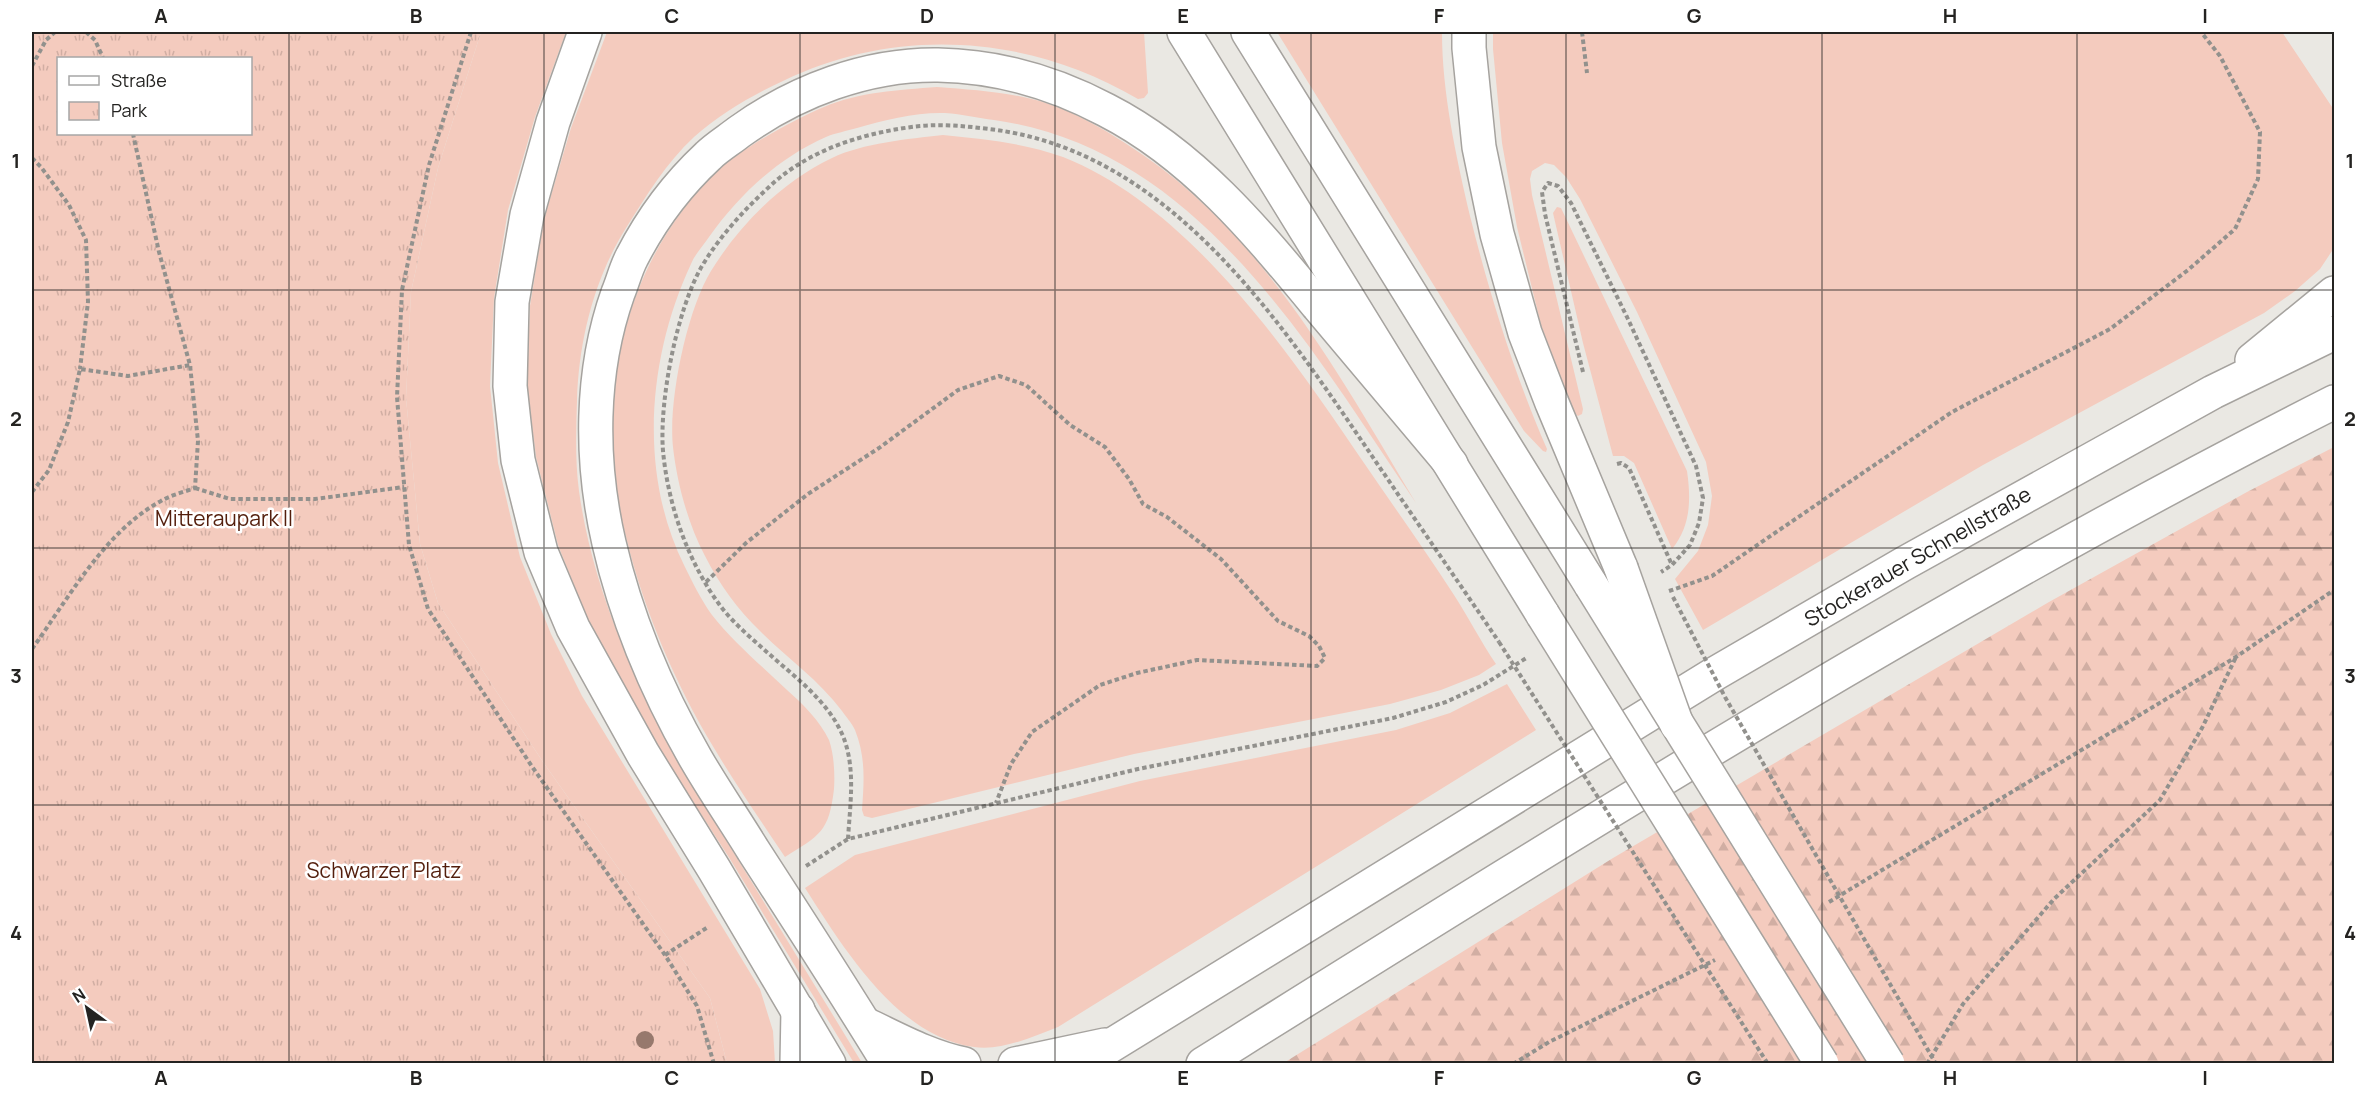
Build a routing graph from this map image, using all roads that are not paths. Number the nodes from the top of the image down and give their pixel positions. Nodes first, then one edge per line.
1 (585, 32) edge
2 (1184, 32) edge
3 (1248, 32) edge
4 (1469, 32) edge
5 (2334, 293) edge
6 (2334, 333) edge
7 (2213, 392) junction
8 (2334, 402) edge
9 (1451, 464) junction
10 (1677, 725) junction
11 (798, 1010) junction
12 (865, 1024) junction
13 (1113, 1043) junction
14 (797, 1064) edge
15 (830, 1064) edge
16 (889, 1064) edge
17 (964, 1064) edge
18 (1015, 1064) edge
19 (1081, 1064) edge
20 (1203, 1064) edge
21 (1822, 1064) edge
22 (1888, 1064) edge

1 - 11 main road
2 - 9 main road
3 - 10 main road, bridge
4 - 10 main road, bridge
5 - 7 main road
6 - 7 main road, Stockerauer Schnellstraße
7 - 13 main road, Stockerauer Schnellstraße
8 - 20 main road
9 - 12 main road
9 - 21 main road, bridge
10 - 22 main road, bridge
11 - 14 main road
11 - 15 main road
12 - 16 main road
12 - 17 main road
13 - 18 main road
13 - 19 main road, Stockerauer Schnellstraße

